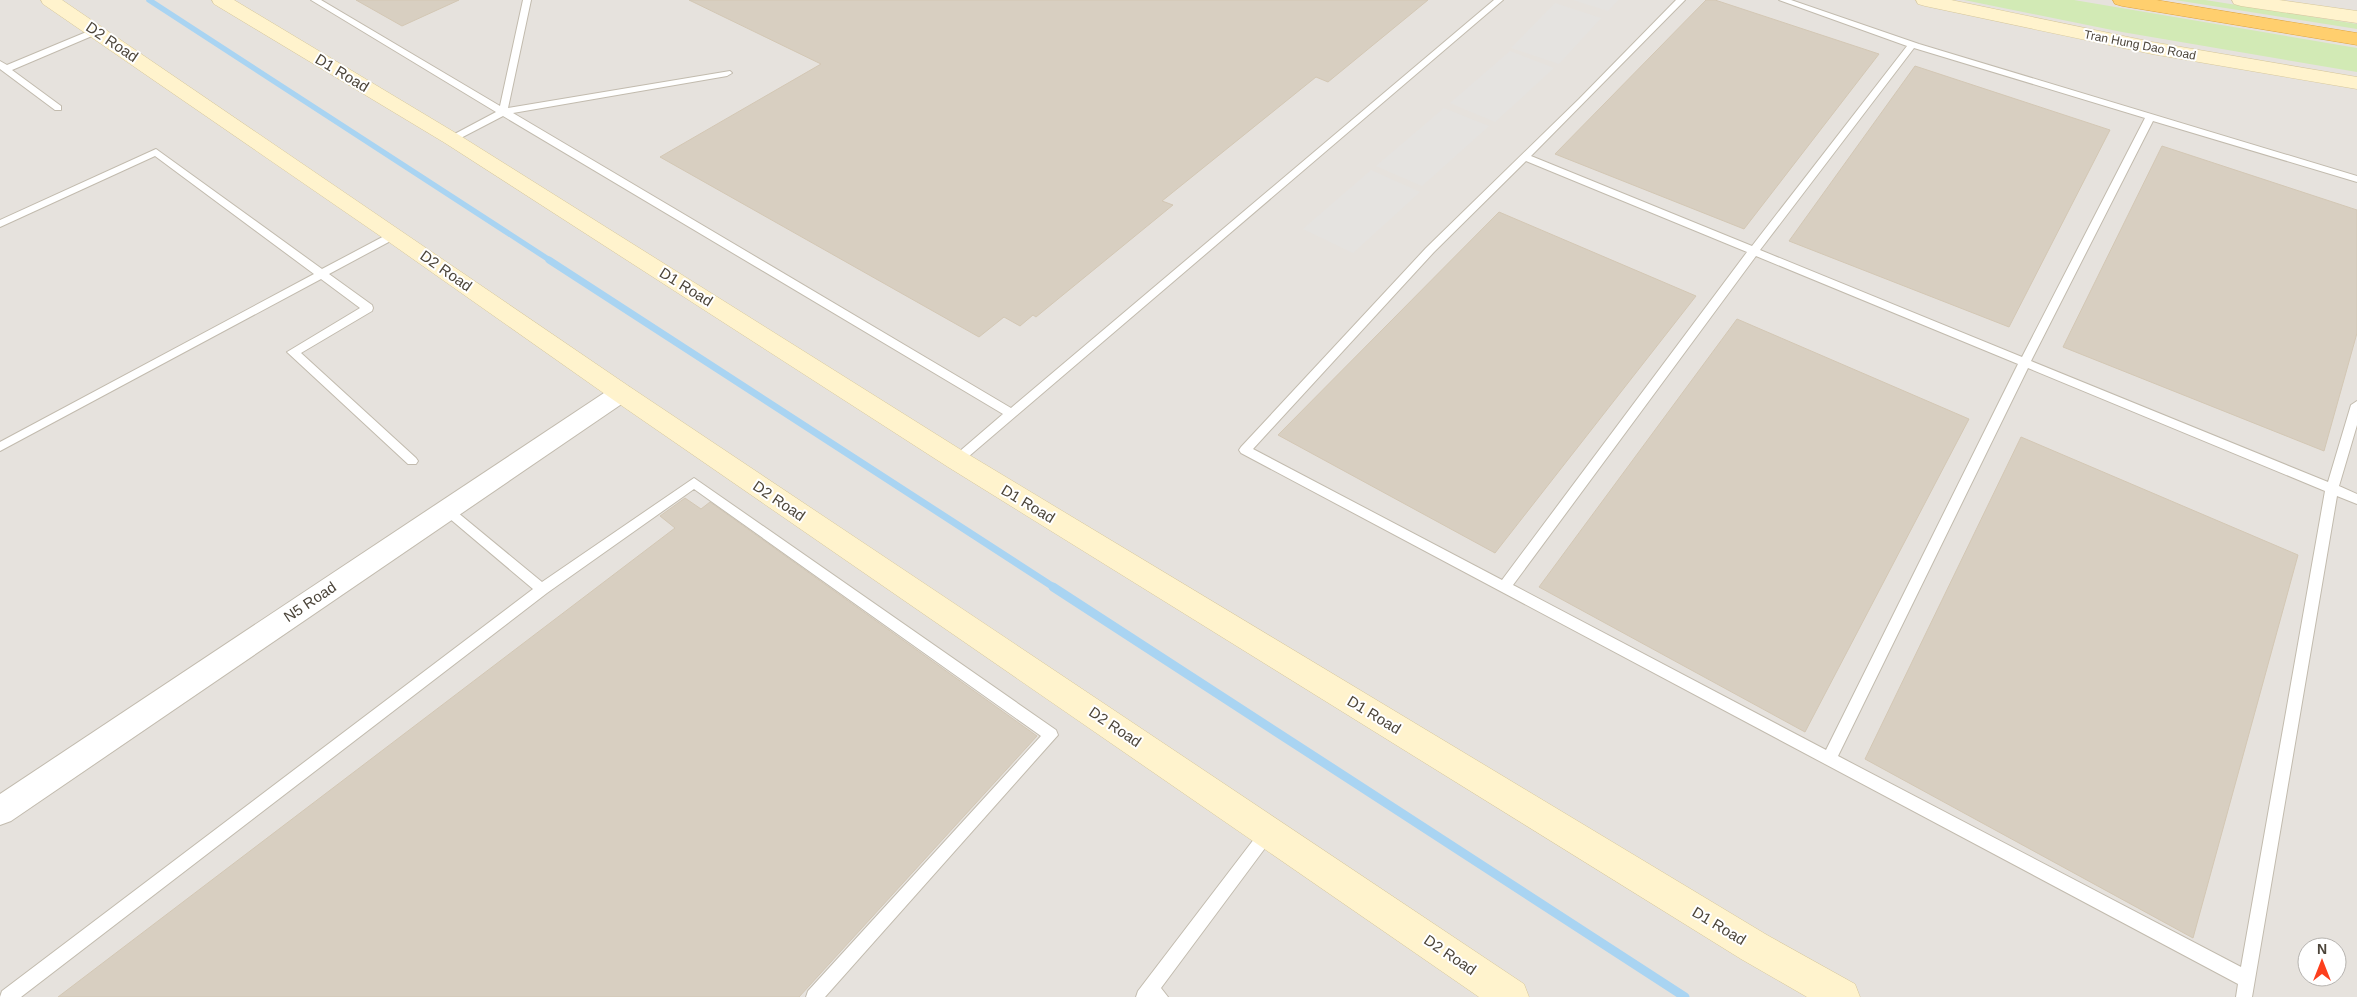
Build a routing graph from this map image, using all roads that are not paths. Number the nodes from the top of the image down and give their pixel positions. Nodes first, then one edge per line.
1 (50, 0) edge
2 (221, 0) edge
3 (315, 0) edge
4 (527, 0) edge
5 (1499, 0) edge
6 (1681, 0) edge
7 (1783, 0) edge
8 (1925, 0) edge
9 (2122, 0) edge
10 (2240, 0) edge
11 (2357, 17) edge
12 (96, 31) junction
13 (2357, 39) edge
14 (1912, 45) junction
15 (3, 66) edge
16 (727, 73) dead end
17 (2357, 83) edge
18 (58, 108) dead end
19 (503, 112) junction
20 (2151, 116) junction
21 (452, 139) junction
22 (1525, 157) junction
23 (2357, 179) edge
24 (0, 224) edge
25 (394, 235) junction
26 (1754, 251) junction
27 (322, 274) junction
28 (2025, 362) junction
29 (621, 393) junction
30 (2357, 405) edge
31 (1011, 414) junction
32 (0, 447) edge
33 (957, 460) junction
34 (412, 461) dead end
35 (2332, 488) junction
36 (2357, 498) edge
37 (447, 510) junction
38 (1504, 587) junction
39 (542, 589) junction
40 (1829, 759) junction
41 (0, 811) edge
42 (1269, 832) junction
43 (2246, 979) junction
44 (1151, 994) edge
45 (8, 997) edge
46 (814, 997) edge
47 (1511, 997) edge
48 (1842, 997) edge
49 (2244, 997) edge

1 - 12 street, D2 Road
2 - 21 street, D1 Road
3 - 19 lane
4 - 19 lane
5 - 31 lane
6 - 22 lane
7 - 14 lane
8 - 17 street, Tran Hung Dao Road
9 - 13 highway
10 - 11 street
12 - 15 lane
12 - 25 street, D2 Road
14 - 20 lane
14 - 26 lane
15 - 18 lane
16 - 19 lane
19 - 21 lane
19 - 31 lane
20 - 23 lane
20 - 28 lane
21 - 33 street, D1 Road
22 - 26 lane
22 - 38 lane
24 - 27 lane
25 - 27 lane
25 - 29 street, D2 Road
26 - 28 lane
26 - 38 lane
27 - 32 lane
27 - 34 lane
28 - 35 lane
28 - 40 lane
29 - 37 street, N5 Road
29 - 42 street, D2 Road
30 - 35 lane
31 - 33 lane
33 - 48 street, D1 Road
35 - 36 lane
35 - 43 lane
37 - 39 lane
37 - 41 street, N5 Road
38 - 40 lane
39 - 45 lane
39 - 46 lane
40 - 43 lane
42 - 44 lane
42 - 47 street, D2 Road
43 - 49 lane

